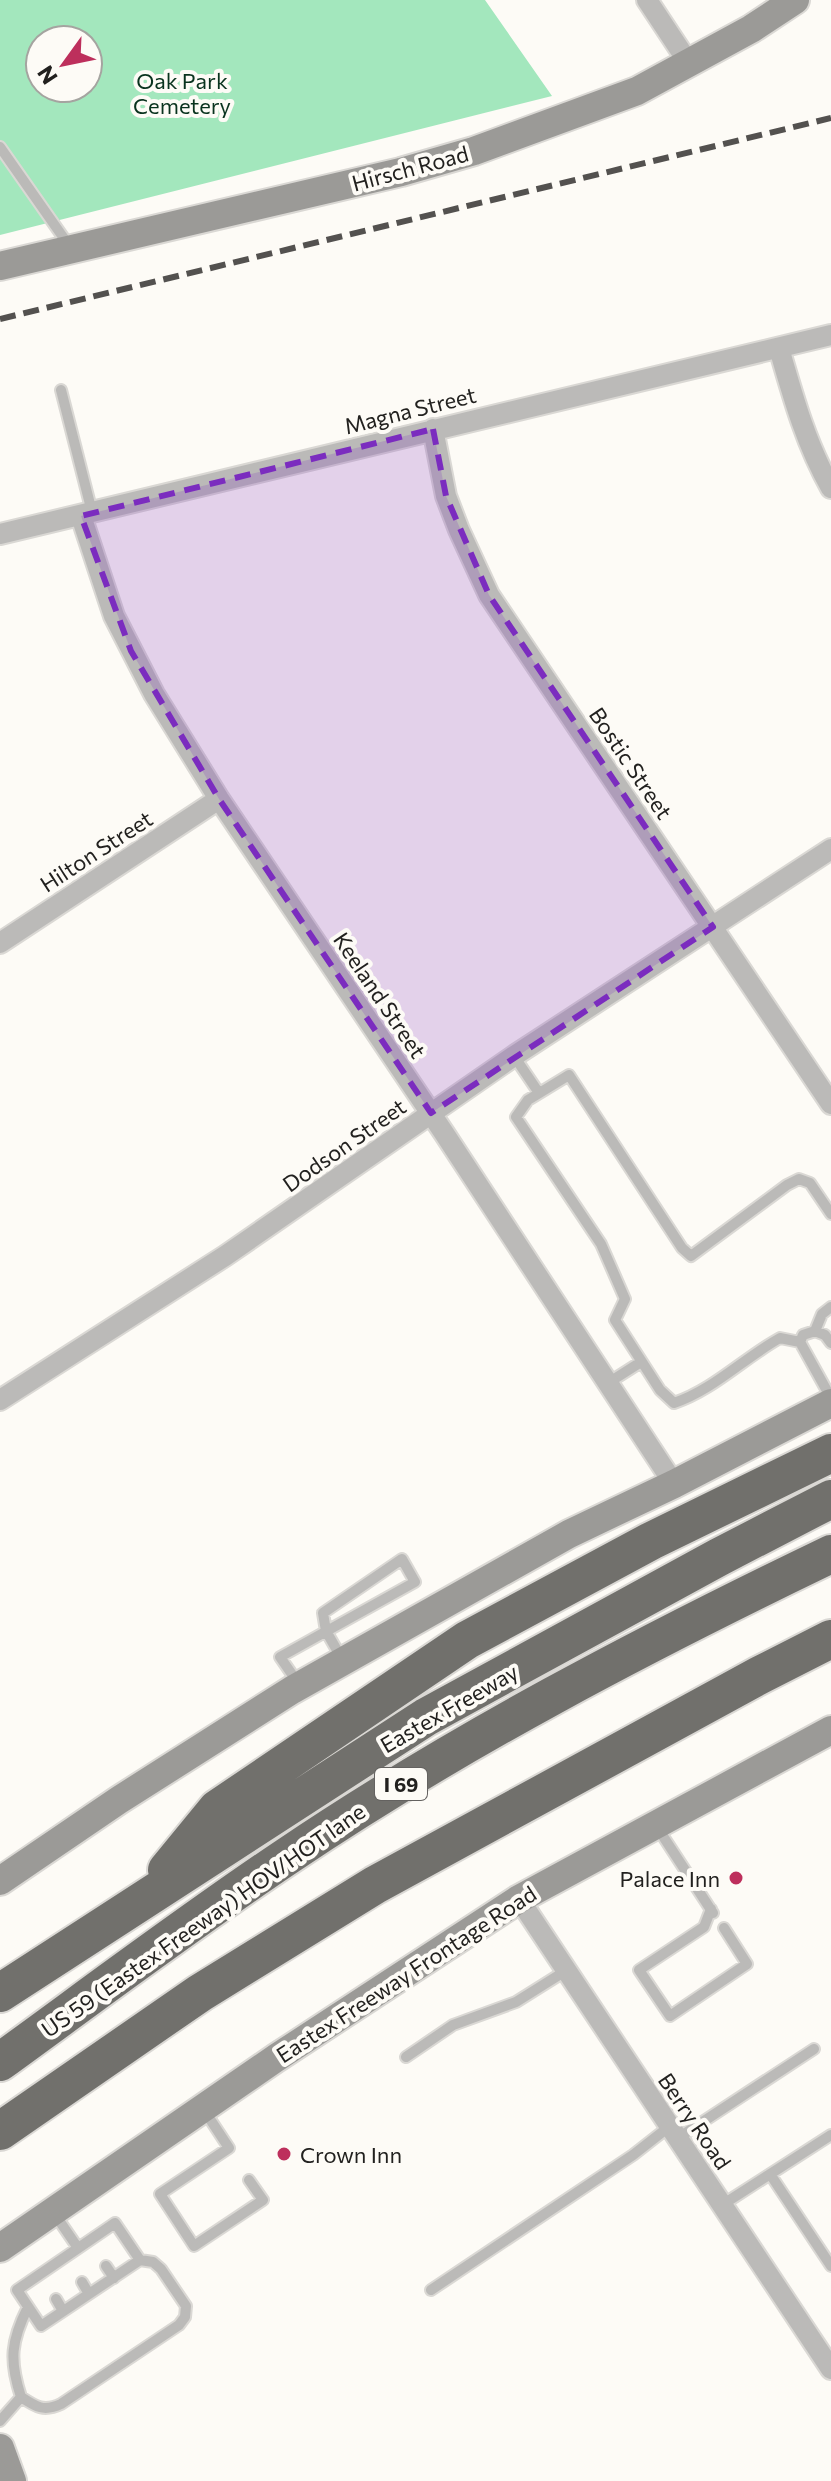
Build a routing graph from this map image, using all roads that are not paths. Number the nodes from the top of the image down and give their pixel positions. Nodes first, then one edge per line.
1 (647, 0) edge
2 (795, 0) edge
3 (688, 62) junction
4 (0, 147) edge
5 (71, 249) junction
6 (0, 266) edge
7 (831, 335) edge
8 (779, 348) junction
9 (61, 390) dead end
10 (433, 429) junction
11 (831, 488) edge
12 (86, 514) junction
13 (0, 534) edge
14 (219, 799) junction
15 (831, 849) edge
16 (713, 927) junction
17 (0, 943) edge
18 (514, 1056) junction
19 (539, 1093) junction
20 (831, 1104) edge
21 (431, 1113) junction
22 (831, 1214) edge
23 (831, 1307) edge
24 (815, 1331) junction
25 (800, 1342) junction
26 (831, 1343) edge
27 (641, 1362) junction
28 (608, 1383) junction
29 (0, 1400) edge
30 (831, 1401) edge
31 (831, 1453) edge
32 (674, 1484) junction
33 (831, 1499) edge
34 (831, 1554) edge
35 (326, 1631) junction
36 (831, 1639) edge
37 (343, 1661) junction
38 (300, 1686) junction
39 (831, 1730) edge
40 (656, 1825) junction
41 (0, 1881) edge
42 (146, 1897) junction
43 (519, 1899) junction
44 (724, 1928) dead end
45 (567, 1970) junction
46 (0, 1993) edge
47 (814, 2049) dead end
48 (406, 2057) dead end
49 (0, 2062) edge
50 (203, 2109) junction
51 (0, 2131) edge
52 (674, 2132) junction
53 (831, 2135) edge
54 (229, 2148) junction
55 (236, 2159) dead end
56 (770, 2174) junction
57 (249, 2180) dead end
58 (722, 2205) junction
59 (53, 2212) junction
60 (2, 2248) edge
61 (78, 2248) junction
62 (140, 2260) junction
63 (106, 2266) dead end
64 (831, 2266) edge
65 (114, 2278) junction
66 (82, 2282) dead end
67 (431, 2290) dead end
68 (89, 2294) junction
69 (56, 2299) dead end
70 (28, 2307) junction
71 (63, 2311) junction
72 (831, 2369) edge
73 (21, 2397) junction
74 (0, 2421) edge
75 (0, 2448) edge
76 (8, 2479) edge

1 - 3 street
2 - 3 main road, Hirsch Road
3 - 5 main road, Hirsch Road
4 - 5 lane
5 - 6 main road, Hirsch Road
7 - 8 street, Magna Street
8 - 10 street, Magna Street
8 - 11 street
9 - 12 lane
10 - 12 street, Magna Street
10 - 16 street, Bostic Street
12 - 13 street, Magna Street
12 - 14 street, Keeland Street
14 - 17 street, Hilton Street
14 - 21 street, Keeland Street
15 - 16 street, Dodson Street
16 - 18 street, Dodson Street
16 - 20 street, Bostic Street
18 - 19 lane
18 - 21 street, Dodson Street
19 - 22 lane
19 - 27 lane
21 - 28 street, Keeland Street
21 - 29 street, Dodson Street
23 - 24 lane
24 - 25 lane
24 - 26 lane
25 - 27 lane
25 - 30 lane
27 - 28 lane
28 - 32 street, Keeland Street
30 - 32 main road
31 - 42 highway
32 - 37 main road
33 - 42 highway, Eastex Freeway / I 69
34 - 49 highway, US 59 (Eastex Freeway) HOV/HOT lane / I 69
35 - 35 lane
35 - 37 lane
35 - 38 lane
36 - 51 highway
37 - 38 main road
38 - 41 main road
39 - 40 main road, Eastex Freeway Frontage Road
40 - 43 main road, Eastex Freeway Frontage Road
40 - 44 lane
42 - 46 highway, Eastex Freeway / I 69
43 - 45 street, Berry Road
43 - 50 main road, Eastex Freeway Frontage Road
45 - 48 lane
45 - 52 street, Berry Road
47 - 52 lane
50 - 54 lane
50 - 59 main road, Eastex Freeway Frontage Road
52 - 58 street, Berry Road
52 - 67 lane
53 - 56 lane
54 - 55 lane
54 - 57 lane
56 - 58 lane
56 - 64 lane
58 - 72 street, Berry Road
59 - 60 main road, Eastex Freeway Frontage Road
59 - 61 lane
61 - 62 lane
61 - 70 lane
62 - 65 lane
62 - 73 lane
63 - 65 lane
65 - 68 lane
66 - 68 lane
68 - 71 lane
69 - 71 lane
70 - 71 lane
70 - 73 lane
73 - 74 lane
75 - 76 main road

